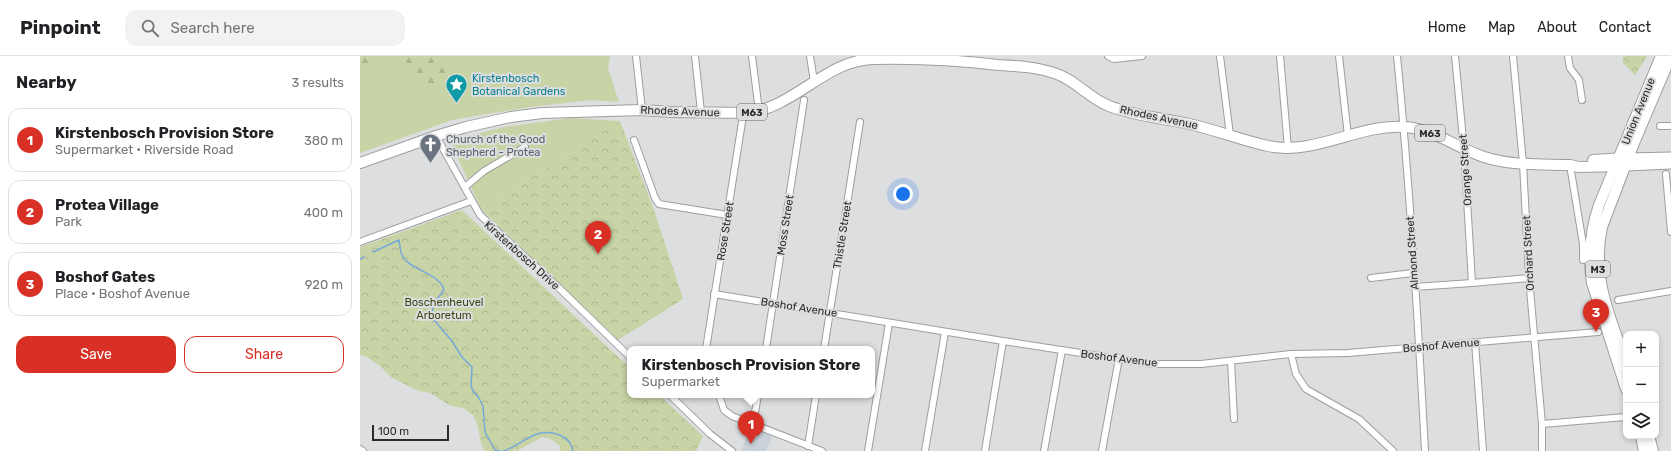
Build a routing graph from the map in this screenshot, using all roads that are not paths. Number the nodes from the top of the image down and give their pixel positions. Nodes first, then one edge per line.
1 (636, 56) edge
2 (695, 56) edge
3 (752, 56) edge
4 (810, 56) edge
5 (1142, 56) edge
6 (1220, 56) edge
7 (1280, 56) edge
8 (1339, 56) edge
9 (1397, 56) edge
10 (1455, 56) edge
11 (1513, 56) edge
12 (1568, 56) edge
13 (1661, 56) edge
14 (1671, 56) edge
15 (1110, 57) edge
16 (870, 58) edge
17 (988, 60) edge
18 (814, 82) junction
19 (804, 100) dead end
20 (1582, 100) dead end
21 (642, 110) junction
22 (759, 111) junction
23 (701, 112) junction
24 (742, 113) junction
25 (860, 122) dead end
26 (1660, 126) dead end
27 (1671, 126) edge
28 (1404, 127) junction
29 (1230, 135) junction
30 (436, 136) junction
31 (1348, 136) junction
32 (634, 140) dead end
33 (525, 147) dead end
34 (1288, 148) junction
35 (1464, 149) junction
36 (1671, 157) edge
37 (1622, 162) junction
38 (360, 163) edge
39 (1523, 163) junction
40 (1671, 164) edge
41 (1570, 165) junction
42 (1666, 174) dead end
43 (465, 187) junction
44 (471, 202) junction
45 (727, 215) junction
46 (1671, 231) edge
47 (360, 242) edge
48 (1583, 260) dead end
49 (1413, 273) junction
50 (1371, 278) dead end
51 (1529, 278) junction
52 (1472, 284) junction
53 (1414, 287) junction
54 (1671, 291) edge
55 (714, 294) junction
56 (1618, 300) dead end
57 (773, 303) junction
58 (830, 312) junction
59 (890, 323) junction
60 (945, 332) junction
61 (1598, 332) dead end
62 (1534, 337) junction
63 (1003, 341) junction
64 (1475, 342) junction
65 (706, 346) edge
66 (766, 346) edge
67 (824, 346) edge
68 (1419, 346) junction
69 (1062, 350) junction
70 (1623, 353) edge
71 (627, 354) edge
72 (1291, 354) junction
73 (1119, 358) junction
74 (1231, 361) junction
75 (1623, 380) edge
76 (673, 398) edge
77 (720, 398) edge
78 (757, 398) edge
79 (816, 398) edge
80 (1623, 417) edge
81 (1234, 419) dead end
82 (753, 424) junction
83 (1542, 424) junction
84 (1642, 439) edge
85 (1650, 439) edge
86 (808, 446) junction
87 (360, 449) edge
88 (363, 451) edge
89 (732, 451) edge
90 (822, 451) edge
91 (868, 451) edge
92 (925, 451) edge
93 (985, 451) edge
94 (1044, 451) edge
95 (1102, 451) edge
96 (1393, 451) edge
97 (1425, 451) edge
98 (1483, 451) edge
99 (1542, 451) edge
100 (1644, 451) edge
101 (1652, 451) edge

1 - 21 street
2 - 23 street
3 - 22 street
4 - 18 street
5 - 15 street
6 - 29 street
7 - 34 street
8 - 31 street
9 - 28 street, Almond Street
10 - 35 street, Orange Street
11 - 39 street, Orchard Street
12 - 20 street
13 - 37 main road, Union Avenue / M3
14 - 37 main road, Union Avenue / M3
16 - 17 main road, Rhodes Avenue / M63
16 - 18 main road, Rhodes Avenue / M63
17 - 29 main road, Rhodes Avenue / M63
18 - 22 main road, Rhodes Avenue / M63
19 - 57 street, Moss Street
21 - 23 main road, Rhodes Avenue / M63
21 - 30 main road, Rhodes Avenue / M63
22 - 24 main road, Rhodes Avenue / M63
23 - 24 main road, Rhodes Avenue / M63
24 - 45 street, Rose Street
25 - 58 street, Thistle Street
26 - 27 street
28 - 31 main road, Rhodes Avenue / M63
28 - 35 main road, Rhodes Avenue / M63
28 - 49 street, Almond Street
29 - 34 main road, Rhodes Avenue / M63
30 - 38 main road, Rhodes Avenue / M63
30 - 43 street, Kirstenbosch Drive
31 - 34 main road, Rhodes Avenue / M63
32 - 45 street
33 - 43 street
35 - 39 main road, Rhodes Avenue / M63
35 - 52 street, Orange Street
36 - 37 main road, M63
37 - 40 main road, M63
37 - 41 main road, Rhodes Avenue / M63
37 - 70 main road, M3
37 - 75 main road, M3
39 - 41 main road, Rhodes Avenue / M63
39 - 51 street, Orchard Street
41 - 48 street
42 - 46 street
43 - 44 street, Kirstenbosch Drive
44 - 47 street
44 - 71 street, Kirstenbosch Drive
45 - 55 street, Rose Street
49 - 50 street
49 - 53 street, Almond Street
51 - 52 street
51 - 62 street, Orchard Street
52 - 53 street
53 - 68 street, Almond Street
54 - 56 street
55 - 57 street, Boshof Avenue
55 - 65 street, Rose Street
57 - 58 street, Boshof Avenue
57 - 66 street, Moss Street
58 - 59 street, Boshof Avenue
58 - 67 street, Thistle Street
59 - 60 street, Boshof Avenue
59 - 91 street
60 - 63 street, Boshof Avenue
60 - 92 street
61 - 62 street, Boshof Avenue
62 - 64 street, Boshof Avenue
62 - 83 street, Orchard Street
63 - 69 street, Boshof Avenue
63 - 93 street
64 - 68 street, Boshof Avenue
64 - 98 street
68 - 72 street, Boshof Avenue
68 - 97 street, Almond Street
69 - 73 street, Boshof Avenue
69 - 94 street
72 - 74 street, Boshof Avenue
72 - 96 street
73 - 74 street, Boshof Avenue
73 - 95 street
74 - 81 street
76 - 89 street
77 - 82 street
78 - 82 street
79 - 86 street
80 - 83 street
82 - 86 street
83 - 99 street, Orchard Street
84 - 100 main road
85 - 101 main road
86 - 90 street
87 - 88 street

